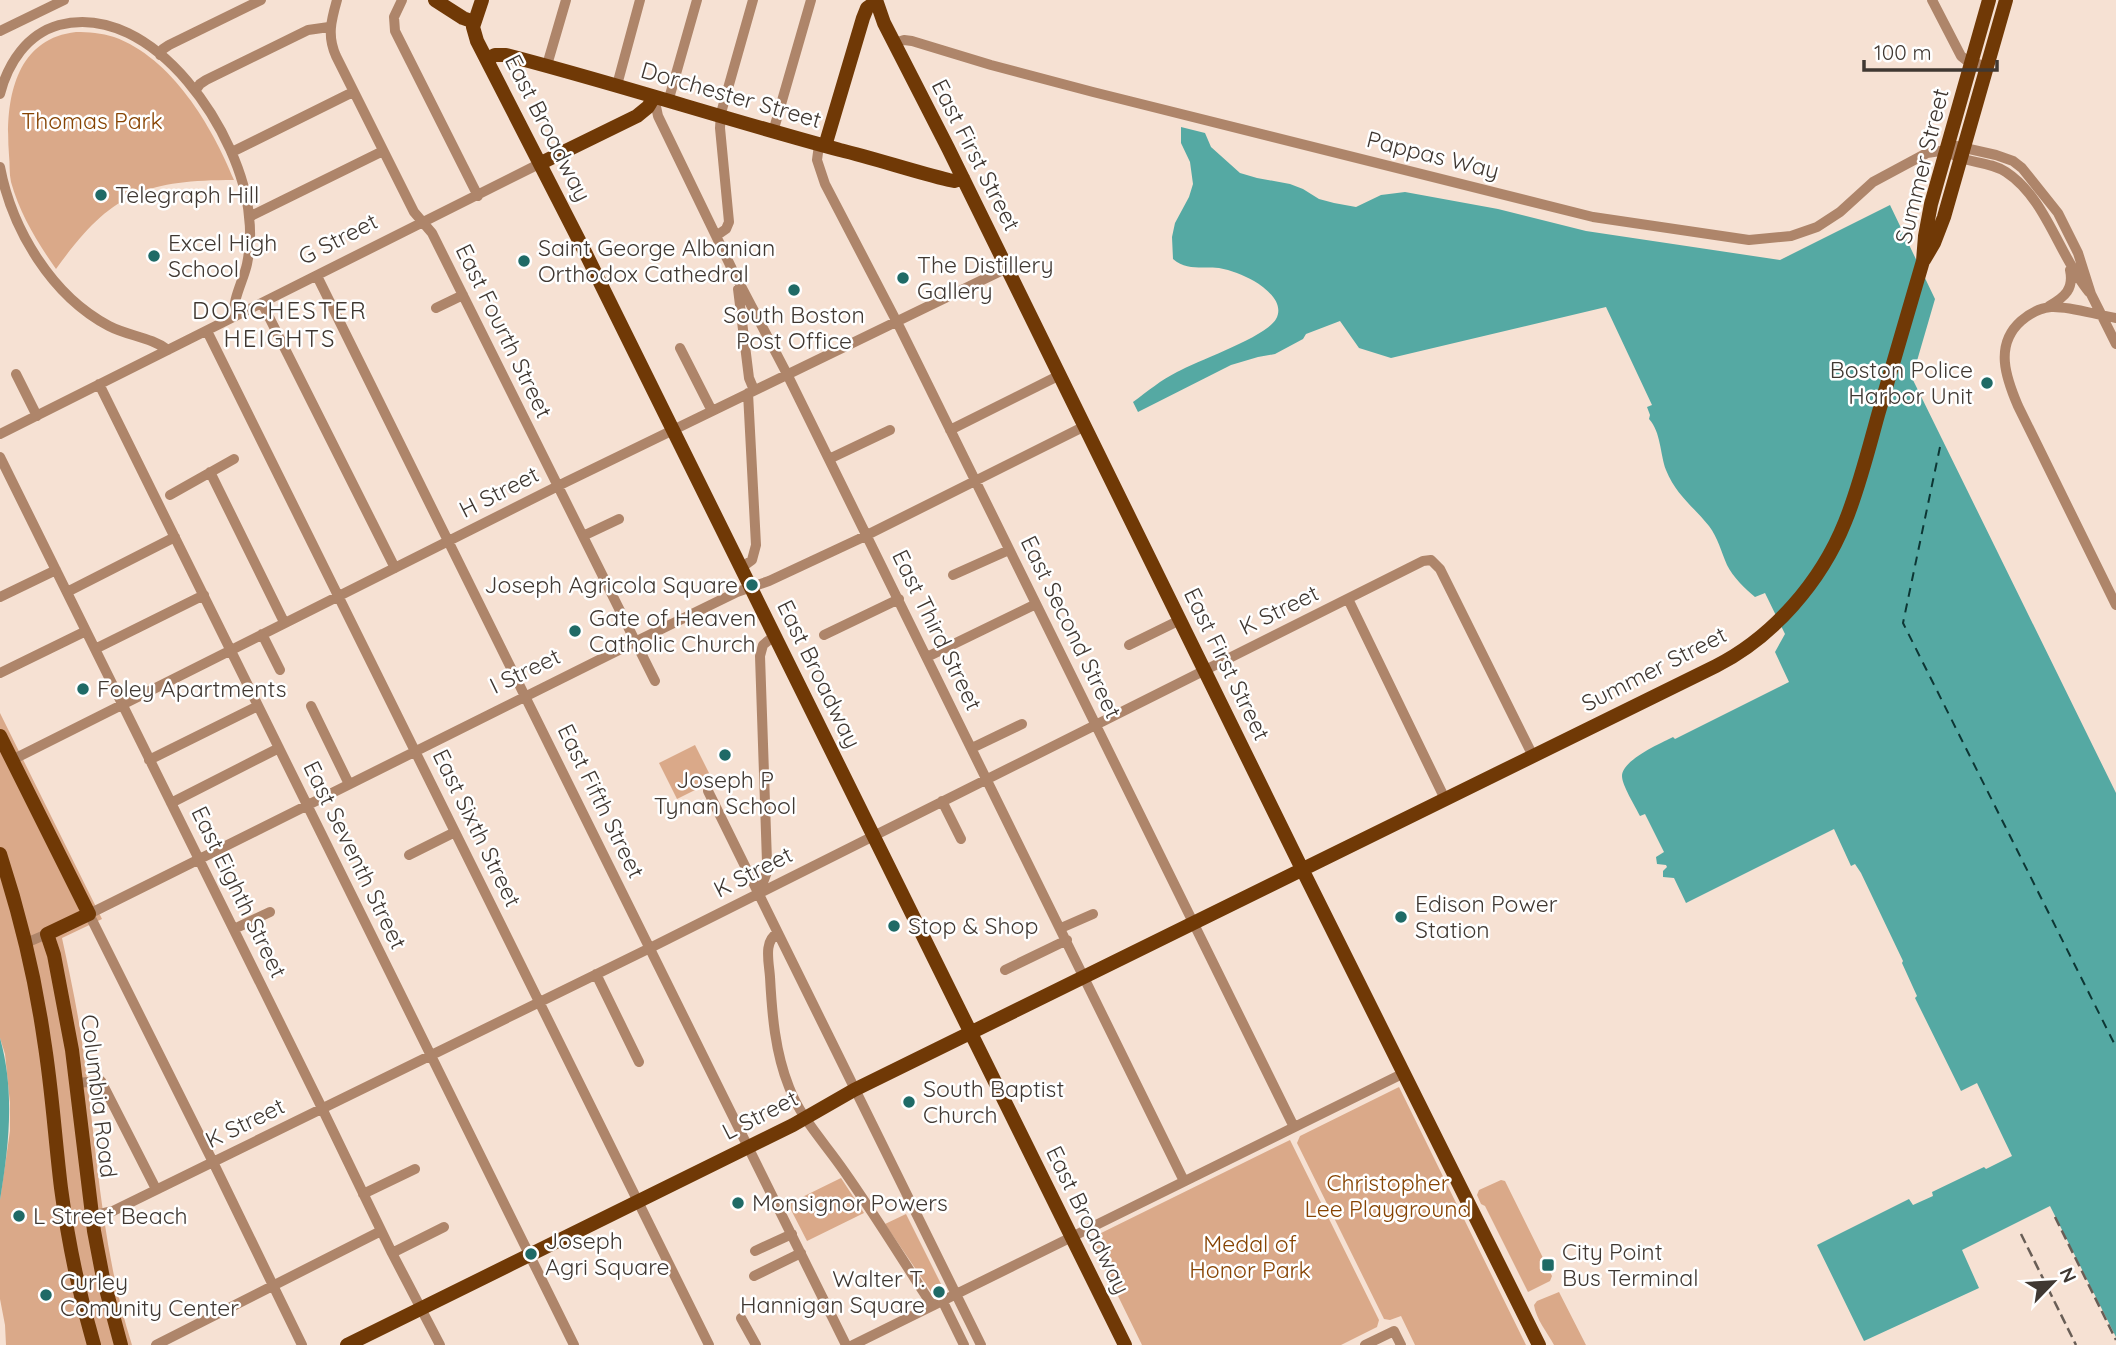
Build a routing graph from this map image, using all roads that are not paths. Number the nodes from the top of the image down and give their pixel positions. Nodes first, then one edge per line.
1 (261, 0) edge
2 (337, 0) edge
3 (402, 0) edge
4 (435, 0) edge
5 (482, 0) edge
6 (566, 0) edge
7 (640, 0) edge
8 (697, 0) edge
9 (753, 0) edge
10 (811, 0) edge
11 (1931, 0) edge
12 (1989, 0) edge
13 (2006, 0) edge
14 (876, 1) edge
15 (57, 2) edge
16 (474, 22) junction
17 (63, 24) junction
18 (329, 27) junction
19 (0, 31) edge
20 (894, 43) junction
21 (160, 55) junction
22 (487, 59) junction
23 (1972, 62) junction
24 (547, 65) junction
25 (1987, 67) junction
26 (617, 85) junction
27 (195, 91) junction
28 (353, 92) junction
29 (0, 94) edge
30 (661, 100) junction
31 (721, 117) junction
32 (773, 132) junction
33 (822, 146) junction
34 (1947, 150) junction
35 (383, 151) junction
36 (232, 152) junction
37 (1964, 153) junction
38 (541, 163) junction
39 (0, 167) edge
40 (963, 178) junction
41 (478, 195) junction
42 (249, 217) junction
43 (422, 223) junction
44 (716, 236) junction
45 (1923, 261) junction
46 (2067, 261) junction
47 (1007, 268) junction
48 (732, 269) junction
49 (317, 276) junction
50 (2091, 294) junction
51 (463, 295) junction
52 (262, 303) junction
53 (436, 308) dead end
54 (2045, 309) junction
55 (235, 315) junction
56 (2102, 316) junction
57 (2116, 318) edge
58 (896, 320) junction
59 (207, 331) junction
60 (2116, 344) edge
61 (680, 348) dead end
62 (168, 350) junction
63 (16, 374) dead end
64 (788, 374) junction
65 (1060, 375) junction
66 (99, 384) junction
67 (751, 392) junction
68 (712, 411) junction
69 (37, 416) junction
70 (1085, 426) junction
71 (890, 429) dead end
72 (673, 430) junction
73 (950, 430) junction
74 (0, 434) edge
75 (0, 457) edge
76 (829, 458) junction
77 (234, 459) dead end
78 (210, 472) junction
79 (976, 481) junction
80 (557, 486) junction
81 (170, 495) dead end
82 (619, 519) dead end
83 (867, 535) junction
84 (583, 536) junction
85 (175, 537) junction
86 (449, 541) junction
87 (1009, 550) junction
88 (395, 568) junction
89 (741, 568) junction
90 (56, 570) junction
91 (953, 575) dead end
92 (751, 588) junction
93 (66, 592) junction
94 (204, 595) junction
95 (338, 596) junction
96 (0, 597) edge
97 (899, 599) junction
98 (1348, 599) junction
99 (1036, 604) junction
100 (2116, 605) edge
101 (1180, 620) junction
102 (284, 622) junction
103 (86, 631) junction
104 (262, 634) junction
105 (824, 635) dead end
106 (774, 636) junction
107 (635, 642) junction
108 (1129, 645) dead end
109 (95, 649) junction
110 (231, 650) junction
111 (927, 657) junction
112 (280, 670) dead end
113 (1205, 670) junction
114 (0, 673) edge
115 (655, 681) dead end
116 (526, 696) junction
117 (122, 704) junction
118 (258, 706) junction
119 (311, 706) dead end
120 (1022, 724) dead end
121 (1096, 725) junction
122 (0, 736) edge
123 (279, 748) junction
124 (972, 748) junction
125 (415, 751) junction
126 (1533, 756) junction
127 (12, 760) junction
128 (149, 760) junction
129 (987, 778) junction
130 (349, 784) junction
131 (708, 791) dead end
132 (1445, 799) junction
133 (942, 801) junction
134 (171, 803) junction
135 (307, 806) junction
136 (456, 832) junction
137 (873, 835) junction
138 (961, 839) dead end
139 (0, 854) edge
140 (409, 855) dead end
141 (198, 859) junction
142 (1302, 869) junction
143 (759, 892) junction
144 (270, 912) dead end
145 (89, 914) junction
146 (1093, 914) dead end
147 (1194, 924) junction
148 (1061, 928) junction
149 (234, 929) junction
150 (778, 933) junction
151 (47, 934) junction
152 (1067, 940) junction
153 (26, 943) junction
154 (650, 948) junction
155 (1005, 970) dead end
156 (596, 974) junction
157 (1086, 977) junction
158 (539, 1001) junction
159 (971, 1032) junction
160 (430, 1055) junction
161 (639, 1062) dead end
162 (1404, 1073) junction
163 (76, 1083) junction
164 (854, 1090) junction
165 (322, 1108) junction
166 (804, 1119) junction
167 (1294, 1127) junction
168 (748, 1147) junction
169 (213, 1162) junction
170 (415, 1169) dead end
171 (1184, 1181) junction
172 (156, 1189) junction
173 (363, 1194) junction
174 (638, 1202) junction
175 (91, 1216) junction
176 (443, 1227) dead end
177 (381, 1231) junction
178 (792, 1234) junction
179 (1071, 1237) junction
180 (755, 1251) dead end
181 (392, 1253) junction
182 (801, 1254) junction
183 (529, 1255) junction
184 (754, 1276) dead end
185 (272, 1286) junction
186 (956, 1294) junction
187 (937, 1303) junction
188 (422, 1308) junction
189 (741, 1318) dead end
190 (94, 1345) edge
191 (121, 1345) edge
192 (156, 1345) edge
193 (302, 1345) edge
194 (347, 1345) edge
195 (440, 1345) edge
196 (574, 1345) edge
197 (709, 1345) edge
198 (756, 1345) edge
199 (846, 1345) edge
200 (853, 1345) edge
201 (964, 1345) edge
202 (981, 1345) edge
203 (1125, 1345) edge
204 (1365, 1345) edge
205 (1401, 1345) edge
206 (1539, 1345) edge

1 - 21 street
2 - 18 street
3 - 41 street
4 - 16 main road
5 - 16 main road
6 - 24 street
7 - 26 street
8 - 30 street
9 - 31 street
10 - 32 street
11 - 23 street
12 - 23 main road, Summer Street
13 - 25 main road, Summer Street
14 - 20 main road, East First Street
14 - 33 main road
15 - 17 street
15 - 19 street
16 - 22 main road, East Broadway
17 - 21 street
17 - 29 street
18 - 27 street
18 - 28 street, East Fourth Street
20 - 34 street, Pappas Way
20 - 40 main road, East First Street
21 - 27 street
22 - 24 main road, Dorchester Street
22 - 38 main road, East Broadway
23 - 25 street
23 - 34 main road, Summer Street
24 - 26 main road, Dorchester Street
25 - 37 main road, Summer Street
26 - 30 main road, Dorchester Street
27 - 36 street
28 - 35 street, East Fourth Street
28 - 36 street
30 - 31 main road, Dorchester Street
30 - 38 main road, G Street
30 - 44 street, East Third Street
31 - 32 main road, Dorchester Street
31 - 44 street
32 - 33 main road, Dorchester Street
33 - 40 main road, Dorchester Street
33 - 58 street, East Second Street
34 - 37 street, Pappas Way
34 - 45 main road, Summer Street
35 - 42 street
35 - 43 street, East Fourth Street
36 - 42 street
37 - 45 main road, Summer Street
37 - 46 street
37 - 50 street
38 - 41 street, G Street
38 - 72 main road, East Broadway
39 - 62 street
40 - 47 main road, East First Street
41 - 43 street, G Street
42 - 55 street
43 - 49 street, G Street
43 - 51 street, East Fourth Street
44 - 48 street, East Third Street
45 - 126 main road, Summer Street
46 - 50 street
46 - 54 street
47 - 58 street, H Street
47 - 65 main road, East First Street
48 - 64 street, East Third Street
48 - 67 street
49 - 52 street, G Street
49 - 86 street, East Fifth Street
50 - 56 street
51 - 53 street
51 - 80 street, East Fourth Street
52 - 55 street, G Street
52 - 88 street
54 - 56 street
54 - 100 street
55 - 59 street, G Street
56 - 57 street
56 - 60 street
58 - 64 street, H Street
58 - 73 street, East Second Street
59 - 62 street, G Street
59 - 95 street, East Sixth Street
61 - 68 street
62 - 66 street, G Street
63 - 69 street
64 - 67 street, H Street
64 - 76 street, East Third Street
65 - 70 main road, East First Street
65 - 73 street
66 - 69 street, G Street
66 - 85 street, East Seventh Street
67 - 68 street, H Street
67 - 89 street
68 - 72 street, H Street
69 - 74 street, G Street
70 - 79 street, I Street
70 - 101 main road, East First Street
71 - 76 street
72 - 80 street, H Street
72 - 89 main road, East Broadway
73 - 79 street, East Second Street
75 - 90 street, East Eighth Street
76 - 83 street, East Third Street
77 - 78 street
78 - 81 street
78 - 102 street
79 - 83 street, I Street
79 - 87 street, East Second Street
80 - 84 street, East Fourth Street
80 - 86 street, H Street
82 - 84 street
83 - 92 street, I Street
83 - 97 street, East Third Street
84 - 107 street, East Fourth Street
85 - 93 street
85 - 94 street, East Seventh Street
86 - 88 street, H Street
86 - 116 street, East Fifth Street
87 - 91 street
87 - 99 street, East Second Street
88 - 95 street, H Street
89 - 92 main road, East Broadway
90 - 93 street, East Eighth Street
90 - 96 street
92 - 106 main road, East Broadway
92 - 107 street, I Street
93 - 103 street, East Eighth Street
94 - 109 street
94 - 110 street, East Seventh Street
95 - 102 street, H Street
95 - 125 street, East Sixth Street
97 - 105 street
97 - 111 street, East Third Street
98 - 113 street, K Street
98 - 126 street, K Street
98 - 132 street
99 - 111 street
99 - 121 street, East Second Street
101 - 108 street
101 - 113 main road, East First Street
102 - 104 street, H Street
103 - 109 street, East Eighth Street
103 - 114 street
104 - 110 street, H Street
104 - 112 street
106 - 137 main road, East Broadway
106 - 143 street
107 - 115 street, East Fourth Street
107 - 116 street, I Street
109 - 117 street, East Eighth Street
110 - 117 street, H Street
110 - 118 street, East Seventh Street
111 - 124 street, East Third Street
113 - 121 street, K Street
113 - 142 main road, East First Street
116 - 125 street, I Street
116 - 154 street, East Fifth Street
117 - 127 street, H Street
117 - 128 street, East Eighth Street
118 - 123 street, East Seventh Street
118 - 128 street
119 - 130 street
120 - 124 street
121 - 129 street, K Street
121 - 147 street, East Second Street
122 - 127 main road
123 - 134 street
123 - 135 street, East Seventh Street
124 - 129 street, East Third Street
125 - 130 street, I Street
125 - 136 street, East Sixth Street
126 - 132 main road, Summer Street
127 - 145 main road
128 - 134 street, East Eighth Street
129 - 133 street, K Street
129 - 148 street, East Third Street
130 - 135 street, I Street
131 - 143 street
132 - 142 main road, Summer Street
133 - 137 street, K Street
133 - 138 street
134 - 141 street, East Eighth Street
135 - 141 street, I Street
135 - 160 street, East Seventh Street
136 - 140 street
136 - 158 street, East Sixth Street
137 - 143 street, K Street
137 - 159 main road, East Broadway
139 - 153 main road
141 - 145 street, I Street
141 - 149 street, East Eighth Street
142 - 147 main road, Summer Street
142 - 162 main road, East First Street
143 - 150 street
143 - 154 street, K Street
144 - 149 street
145 - 151 main road, I Street
145 - 169 street
146 - 148 street
147 - 157 main road, L Street
147 - 167 street, East Second Street
148 - 152 street, East Third Street
149 - 165 street, East Eighth Street
150 - 164 street
150 - 166 street
151 - 153 street, I Street
151 - 163 main road, Columbia Road
152 - 155 street
152 - 157 street, East Third Street
153 - 190 main road
154 - 156 street, K Street
154 - 168 street, East Fifth Street
156 - 158 street, K Street
156 - 161 street
157 - 159 main road, L Street
157 - 171 street, East Third Street
158 - 160 street, K Street
158 - 174 street, East Sixth Street
159 - 164 main road, L Street
159 - 179 main road, East Broadway
160 - 165 street, K Street
160 - 183 street, East Seventh Street
162 - 167 street
162 - 206 main road, East First Street
163 - 172 street
163 - 175 main road, Columbia Road
164 - 166 main road, L Street
164 - 186 street
165 - 169 street, K Street
165 - 173 street, East Eighth Street
166 - 168 main road, L Street
166 - 187 street
167 - 171 street
168 - 174 main road, L Street
168 - 178 street, East Fifth Street
169 - 172 street, K Street
169 - 185 street
170 - 173 street
171 - 179 street
172 - 175 street, K Street
173 - 177 street, East Eighth Street
174 - 183 main road, L Street
174 - 197 street, East Sixth Street
175 - 191 main road, Columbia Road
176 - 181 street
177 - 181 street, East Eighth Street
177 - 185 street
178 - 180 street
178 - 182 street, East Fifth Street
179 - 186 street
179 - 203 main road, East Broadway
181 - 188 street, East Eighth Street
182 - 184 street
182 - 199 street, East Fifth Street
183 - 188 main road, L Street
183 - 196 street, East Seventh Street
185 - 192 street
185 - 193 street
186 - 187 street
186 - 202 street
187 - 200 street
187 - 201 street
188 - 194 main road, L Street
188 - 195 street, East Eighth Street
189 - 198 street
204 - 205 street

